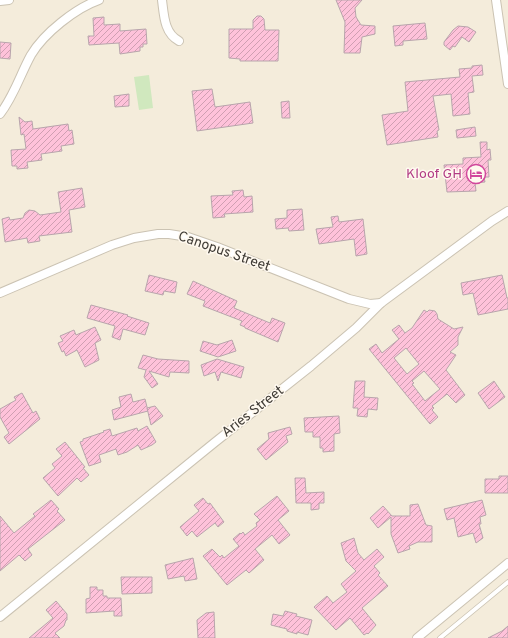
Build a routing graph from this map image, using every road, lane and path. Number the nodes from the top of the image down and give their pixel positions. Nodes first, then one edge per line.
1 (9, 0) edge
2 (100, 0) edge
3 (162, 0) edge
4 (496, 0) edge
5 (0, 1) edge
6 (179, 41) dead end
7 (508, 84) edge
8 (0, 114) edge
9 (508, 211) edge
10 (0, 293) edge
11 (381, 303) junction
12 (508, 563) edge
13 (508, 582) edge
14 (0, 617) edge
15 (417, 638) edge
16 (440, 638) edge

1 - 5 street
2 - 8 street
3 - 6 street
4 - 7 street
9 - 11 street, Aries Street
10 - 11 street, Canopus Street
11 - 14 street, Aries Street
12 - 15 street
13 - 16 lane

